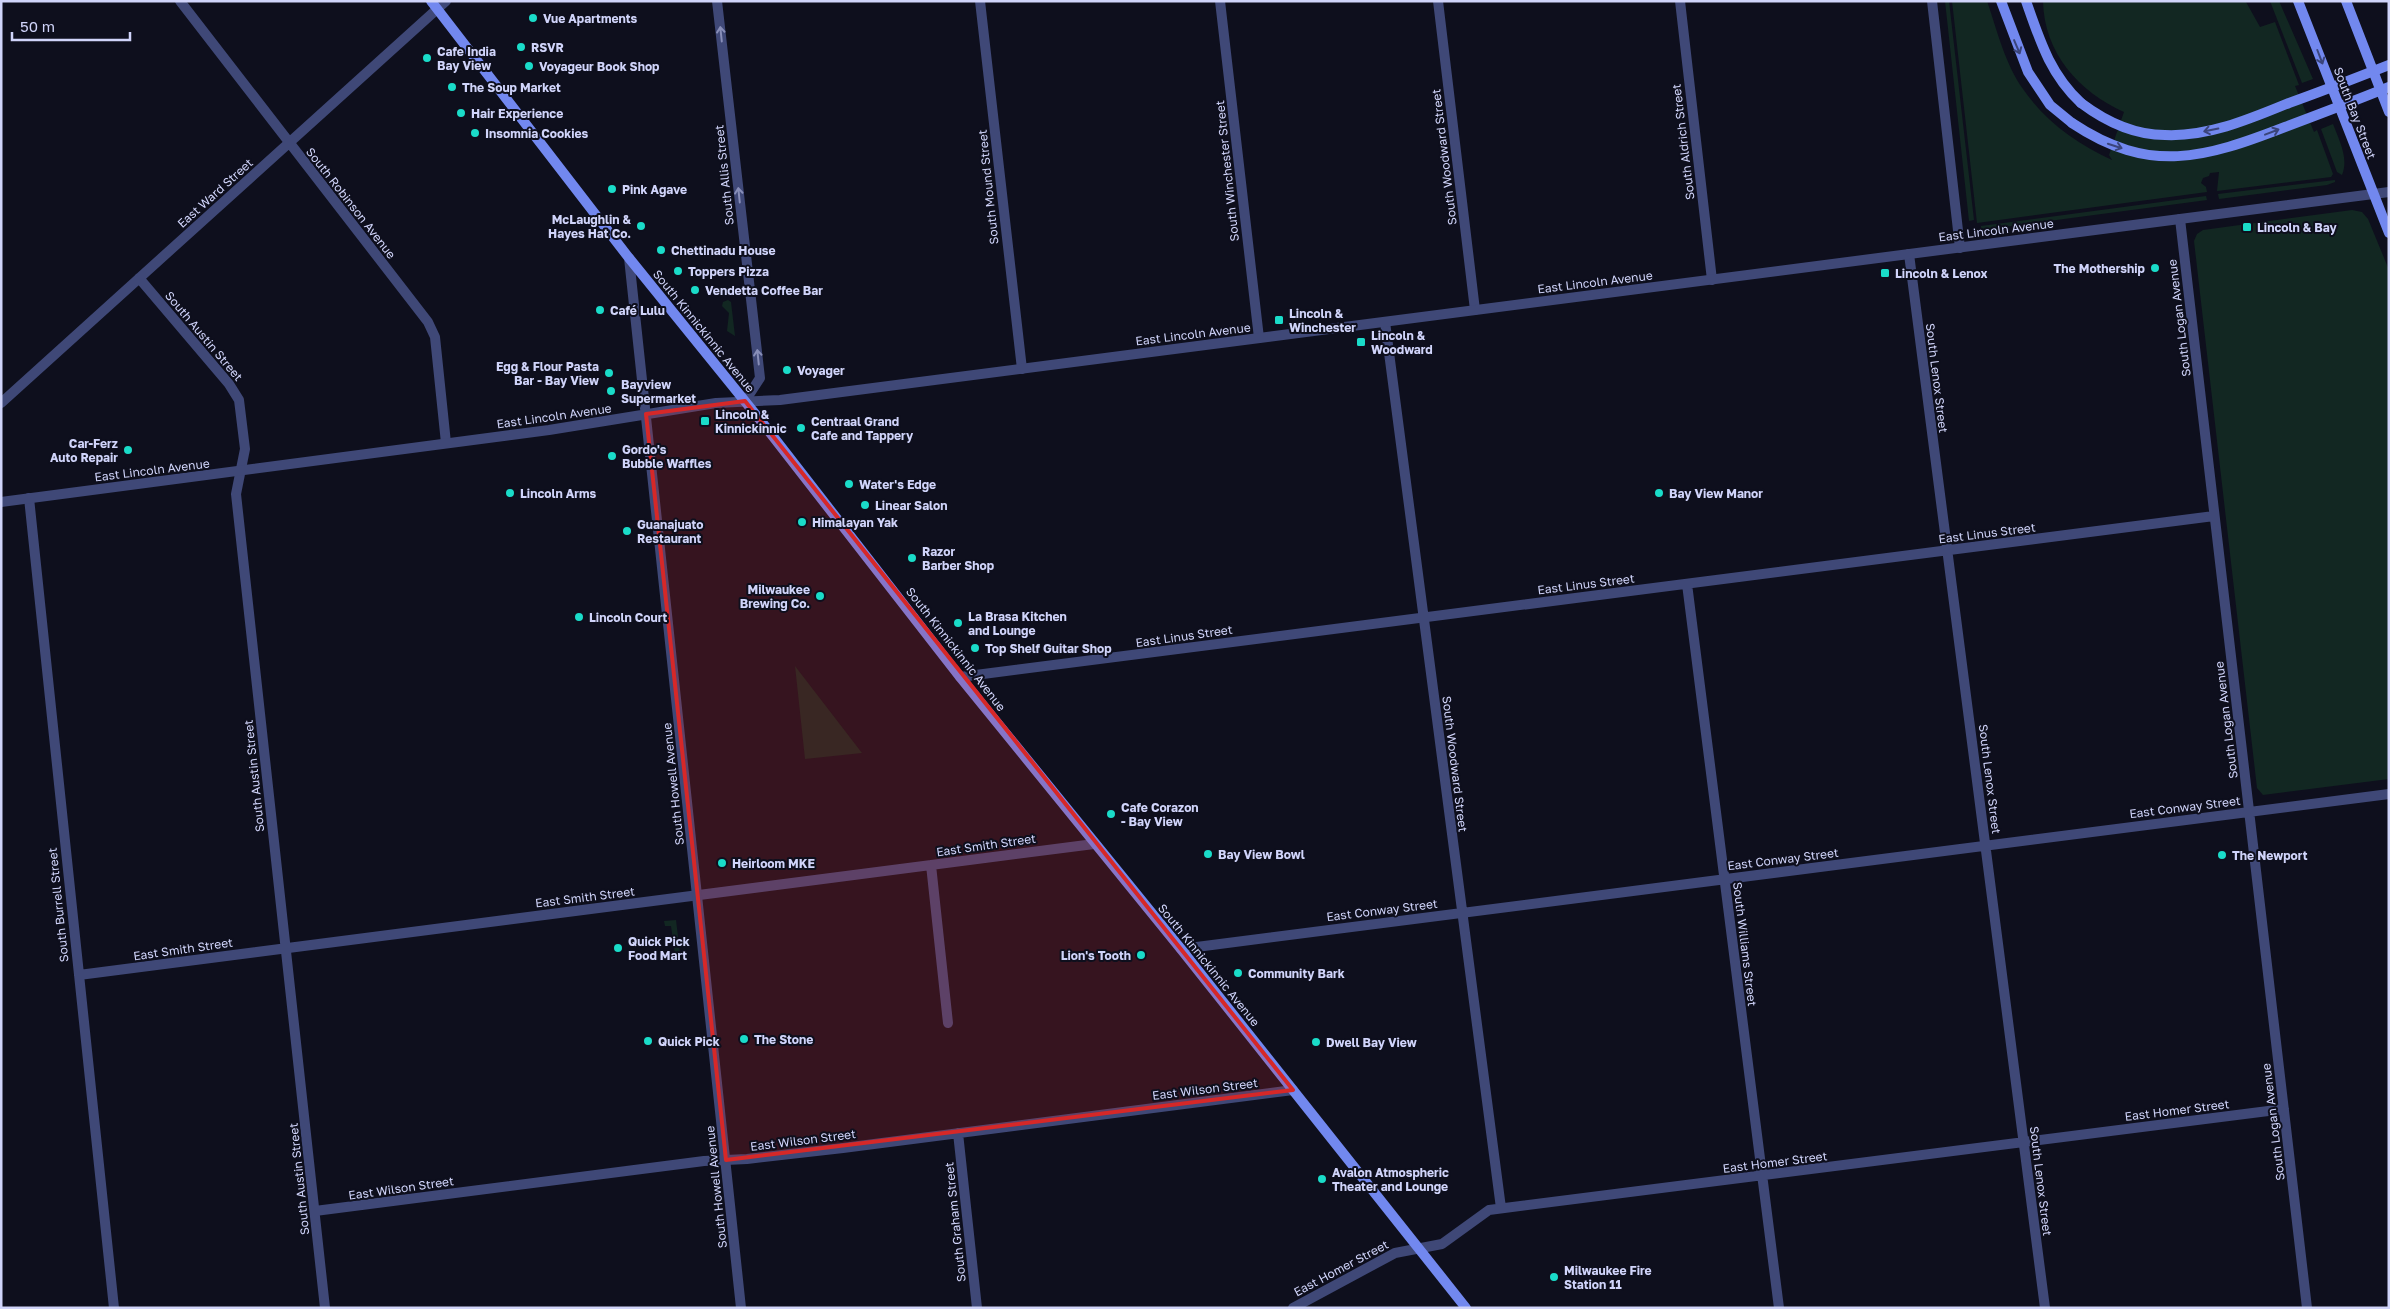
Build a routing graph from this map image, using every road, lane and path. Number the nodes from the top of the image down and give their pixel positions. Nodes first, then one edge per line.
1 (180, 1) edge
2 (446, 1) edge
3 (717, 1) edge
4 (980, 1) edge
5 (1220, 1) edge
6 (1438, 1) edge
7 (1680, 1) edge
8 (1932, 1) edge
9 (2000, 1) edge
10 (2026, 1) edge
11 (2033, 1) edge
12 (2298, 1) edge
13 (2346, 1) edge
14 (434, 5) edge
15 (2034, 26) junction
16 (2389, 65) edge
17 (2389, 87) edge
18 (2389, 112) edge
19 (288, 144) junction
20 (2389, 192) edge
21 (2373, 194) junction
22 (2180, 219) junction
23 (2389, 233) edge
24 (1960, 248) junction
25 (1909, 254) junction
26 (628, 258) junction
27 (140, 278) junction
28 (1712, 280) junction
29 (1475, 310) junction
30 (1385, 322) junction
31 (1259, 338) junction
32 (1022, 369) junction
33 (745, 401) junction
34 (1, 403) edge
35 (646, 414) junction
36 (446, 444) junction
37 (240, 471) junction
38 (28, 498) junction
39 (1, 502) edge
40 (2214, 516) junction
41 (1947, 550) junction
42 (1686, 584) junction
43 (1423, 618) junction
44 (960, 677) junction
45 (2389, 794) edge
46 (2250, 812) junction
47 (1094, 844) junction
48 (1986, 846) junction
49 (931, 865) junction
50 (1724, 879) junction
51 (697, 895) junction
52 (1461, 913) junction
53 (285, 948) junction
54 (1182, 949) junction
55 (78, 975) junction
56 (948, 1023) dead end
57 (1293, 1090) junction
58 (2284, 1109) junction
59 (958, 1133) junction
60 (2024, 1142) junction
61 (726, 1160) junction
62 (1762, 1176) junction
63 (1501, 1208) junction
64 (315, 1211) junction
65 (1418, 1248) junction
66 (114, 1308) edge
67 (324, 1308) edge
68 (742, 1308) edge
69 (977, 1308) edge
70 (1293, 1308) edge
71 (1466, 1308) edge
72 (1778, 1308) edge
73 (2045, 1308) edge
74 (2307, 1308) edge

1 - 19 street, South Robinson Avenue
2 - 14 street, East Ward Street
33 -> 3 street, South Allis Street
4 - 32 street, South Mound Street
5 - 31 street, South Winchester Street
6 - 29 street, South Woodward Street
7 - 28 street, South Aldrich Street
8 - 24 street
9 -> 17 main road, bridge
10 - 15 main road
11 - 15 main road
12 -> 21 main road, South Bay Street
13 - 18 main road
14 - 19 street, East Ward Street
14 - 26 main road, South Kinnickinnic Avenue
16 -> 15 main road, bridge
19 - 27 street, East Ward Street
19 - 36 street, South Robinson Avenue
20 - 21 street, East Lincoln Avenue
21 - 22 street, East Lincoln Avenue
21 - 23 main road, South Bay Street
22 - 24 street, East Lincoln Avenue
22 - 40 street, South Logan Avenue
24 - 25 street, East Lincoln Avenue
25 - 28 street, East Lincoln Avenue
25 - 41 street, South Lenox Street
26 - 33 main road, South Kinnickinnic Avenue
26 - 35 street, South Howell Avenue
27 - 34 street, East Ward Street
27 - 37 street, South Austin Street
28 - 29 street, East Lincoln Avenue
29 - 30 street, East Lincoln Avenue
30 - 31 street, East Lincoln Avenue
30 - 43 street, South Woodward Street
31 - 32 street, East Lincoln Avenue
32 - 33 street, East Lincoln Avenue
33 - 35 street, East Lincoln Avenue
33 - 44 main road, South Kinnickinnic Avenue
35 - 36 street, East Lincoln Avenue
35 - 51 street, South Howell Avenue
36 - 37 street, East Lincoln Avenue
37 - 38 street, East Lincoln Avenue
37 - 53 street, South Austin Street
38 - 39 street, East Lincoln Avenue
38 - 55 street, South Burrell Street
40 - 41 street, East Linus Street
40 - 46 street, South Logan Avenue
41 - 42 street, East Linus Street
41 - 48 street, South Lenox Street
42 - 43 street, East Linus Street
42 - 50 street, South Williams Street
43 - 44 street, East Linus Street
43 - 52 street, South Woodward Street
44 - 47 main road, South Kinnickinnic Avenue
45 - 46 street, East Conway Street
46 - 48 street, East Conway Street
46 - 58 street, South Logan Avenue
47 - 49 street, East Smith Street
47 - 54 main road, South Kinnickinnic Avenue
48 - 50 street, East Conway Street
48 - 60 street, South Lenox Street
49 - 51 street, East Smith Street
49 - 56 street
50 - 52 street, East Conway Street
50 - 62 street, South Williams Street
51 - 53 street, East Smith Street
51 - 61 street, South Howell Avenue
52 - 54 street, East Conway Street
52 - 63 street, South Woodward Street
53 - 55 street, East Smith Street
53 - 64 street, South Austin Street
54 - 57 main road, South Kinnickinnic Avenue
55 - 66 street, South Burrell Street
57 - 59 street, East Wilson Street
57 - 65 main road, South Kinnickinnic Avenue
58 - 60 street, East Homer Street
58 - 74 street, South Logan Avenue
59 - 61 street, East Wilson Street
59 - 69 street, South Graham Street
60 - 62 street, East Homer Street
60 - 73 street, South Lenox Street
61 - 64 street, East Wilson Street
61 - 68 street, South Howell Avenue
62 - 63 street, East Homer Street
62 - 72 street, South Williams Street
63 - 65 street, East Homer Street
64 - 67 street, South Austin Street
65 - 70 street, East Homer Street
65 - 71 main road, South Kinnickinnic Avenue

